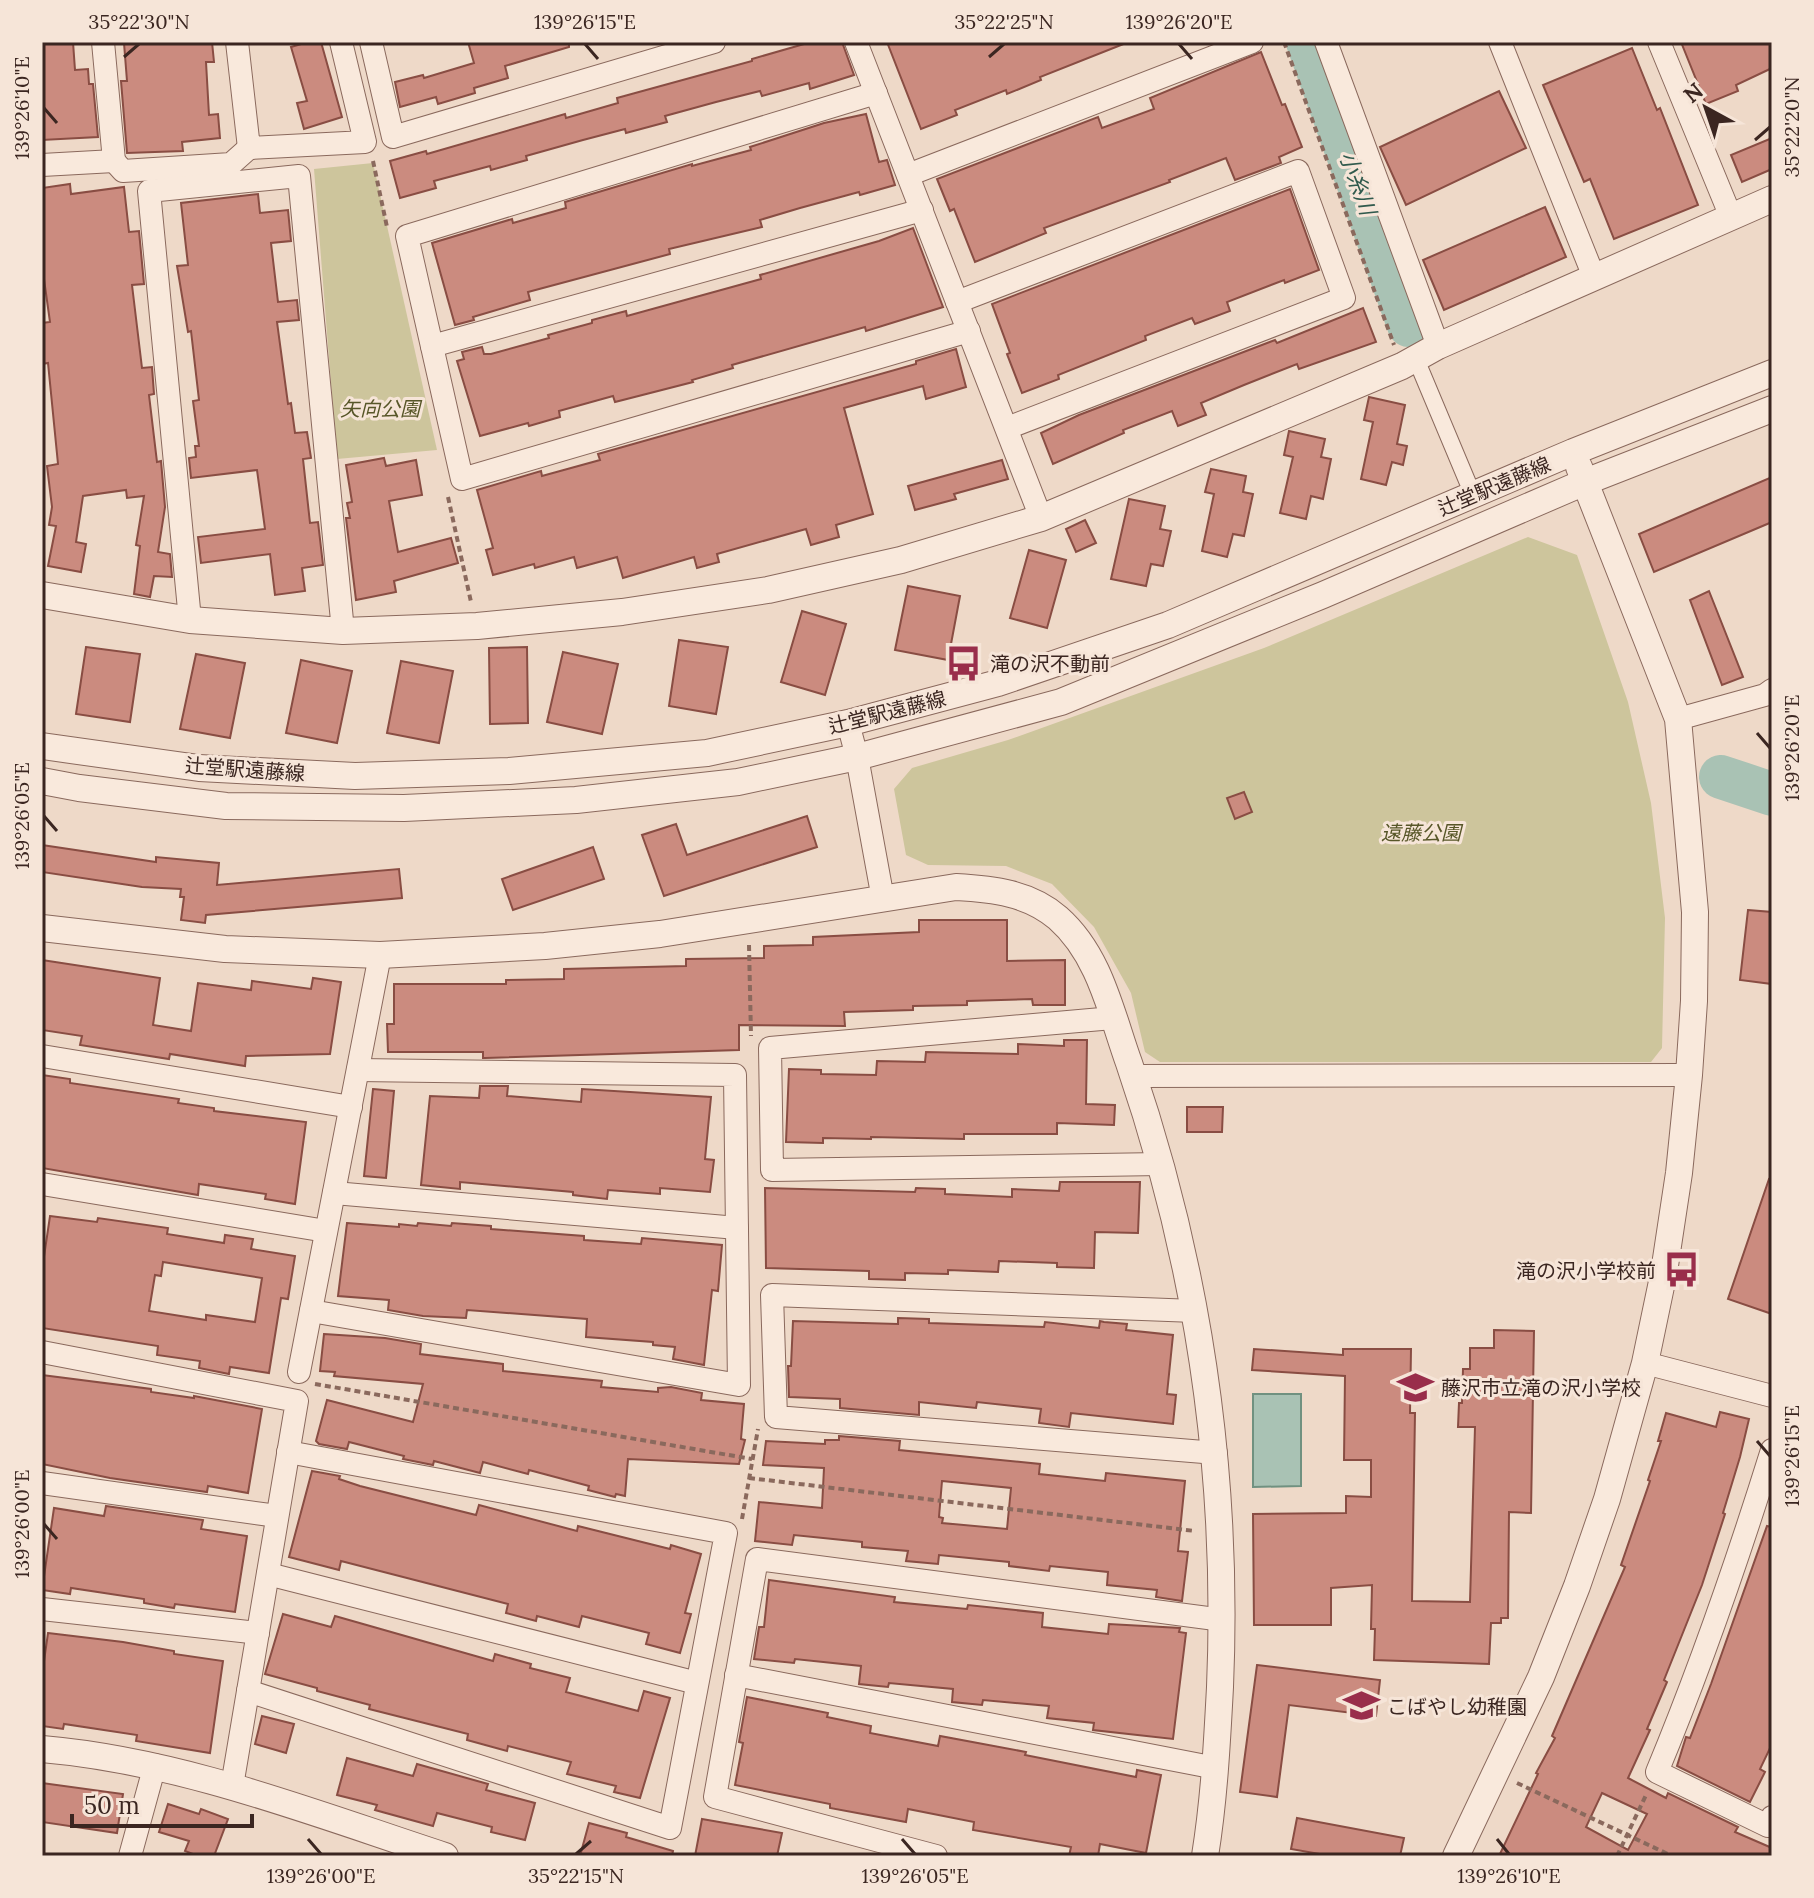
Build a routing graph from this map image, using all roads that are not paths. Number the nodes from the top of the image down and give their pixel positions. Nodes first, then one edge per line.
1 (103, 42) edge
2 (237, 42) edge
3 (341, 42) edge
4 (371, 42) edge
5 (714, 42) edge
6 (856, 42) edge
7 (1252, 42) edge
8 (1326, 42) edge
9 (1500, 42) edge
10 (1659, 42) edge
11 (876, 93) junction
12 (249, 148) junction
13 (114, 161) junction
14 (42, 165) edge
15 (908, 175) junction
16 (1772, 199) edge
17 (922, 210) junction
18 (1731, 217) junction
19 (1594, 277) junction
20 (957, 302) junction
21 (969, 331) junction
22 (432, 346) junction
23 (1419, 357) junction
24 (1772, 373) edge
25 (1772, 409) edge
26 (1007, 428) junction
27 (1573, 452) junction
28 (1585, 482) junction
29 (1473, 495) junction
30 (1041, 518) junction
31 (42, 595) edge
32 (190, 620) junction
33 (343, 631) junction
34 (1772, 690) edge
35 (1678, 719) junction
36 (848, 723) junction
37 (42, 746) edge
38 (857, 757) junction
39 (42, 781) edge
40 (883, 899) junction
41 (42, 928) edge
42 (380, 955) junction
43 (1113, 1018) junction
44 (42, 1056) edge
45 (358, 1070) junction
46 (1689, 1075) junction
47 (1133, 1076) junction
48 (351, 1107) junction
49 (1161, 1164) junction
50 (42, 1184) edge
51 (334, 1193) junction
52 (737, 1228) junction
53 (326, 1231) junction
54 (311, 1311) junction
55 (1195, 1311) junction
56 (42, 1352) edge
57 (1645, 1363) junction
58 (306, 1378) road end
59 (1772, 1396) edge
60 (1772, 1450) edge
61 (288, 1452) junction
62 (1216, 1453) junction
63 (42, 1483) edge
64 (277, 1516) junction
65 (268, 1574) junction
66 (42, 1609) edge
67 (1223, 1620) junction
68 (258, 1633) junction
69 (736, 1675) junction
70 (697, 1683) junction
71 (248, 1691) junction
72 (42, 1749) edge
73 (155, 1765) junction
74 (1216, 1768) junction
75 (232, 1786) junction
76 (1772, 1817) edge
77 (136, 1854) edge
78 (445, 1856) edge
79 (936, 1856) edge
80 (1205, 1856) edge
81 (1456, 1856) edge

1 - 13 street
2 - 12 street
3 - 12 street
4 - 5 street
6 - 11 street
7 - 15 street
8 - 23 street
9 - 19 street
10 - 18 street
11 - 15 street
11 - 22 street
12 - 13 street
13 - 14 street
15 - 17 street
16 - 18 street
17 - 20 street
17 - 22 street
18 - 19 street
19 - 23 street
20 - 21 street
20 - 26 street
21 - 22 street
21 - 26 street
23 - 29 street
23 - 30 street
24 - 27 street, 辻堂駅遠藤線
25 - 28 street, 辻堂駅遠藤線
26 - 30 street
27 - 28 street
27 - 29 street, 辻堂駅遠藤線
28 - 35 street
28 - 38 street, 辻堂駅遠藤線
29 - 36 street, 辻堂駅遠藤線
30 - 33 street
31 - 32 street
32 - 33 street
32 - 33 street
34 - 35 street
35 - 46 street
36 - 37 street, 辻堂駅遠藤線
36 - 38 street
38 - 39 street, 辻堂駅遠藤線
38 - 40 street
40 - 42 street
40 - 43 street
41 - 42 street
42 - 45 street
43 - 47 street
43 - 49 street
44 - 48 street
45 - 48 street
45 - 52 street
46 - 47 street
46 - 57 street
47 - 49 street
48 - 51 street
49 - 55 street
50 - 53 street
51 - 52 street
51 - 53 street
52 - 54 street
53 - 54 street
54 - 58 street
55 - 62 street
55 - 62 street
56 - 61 street
57 - 59 street
57 - 81 street
60 - 76 street
61 - 64 street
61 - 70 street
62 - 67 street
63 - 64 street
64 - 65 street
65 - 68 street
65 - 70 street
66 - 68 street
67 - 69 street
67 - 74 street
68 - 71 street
69 - 74 street
69 - 79 street
70 - 71 street
71 - 75 street
72 - 73 street
73 - 75 street
73 - 77 street
74 - 80 street
75 - 78 street

